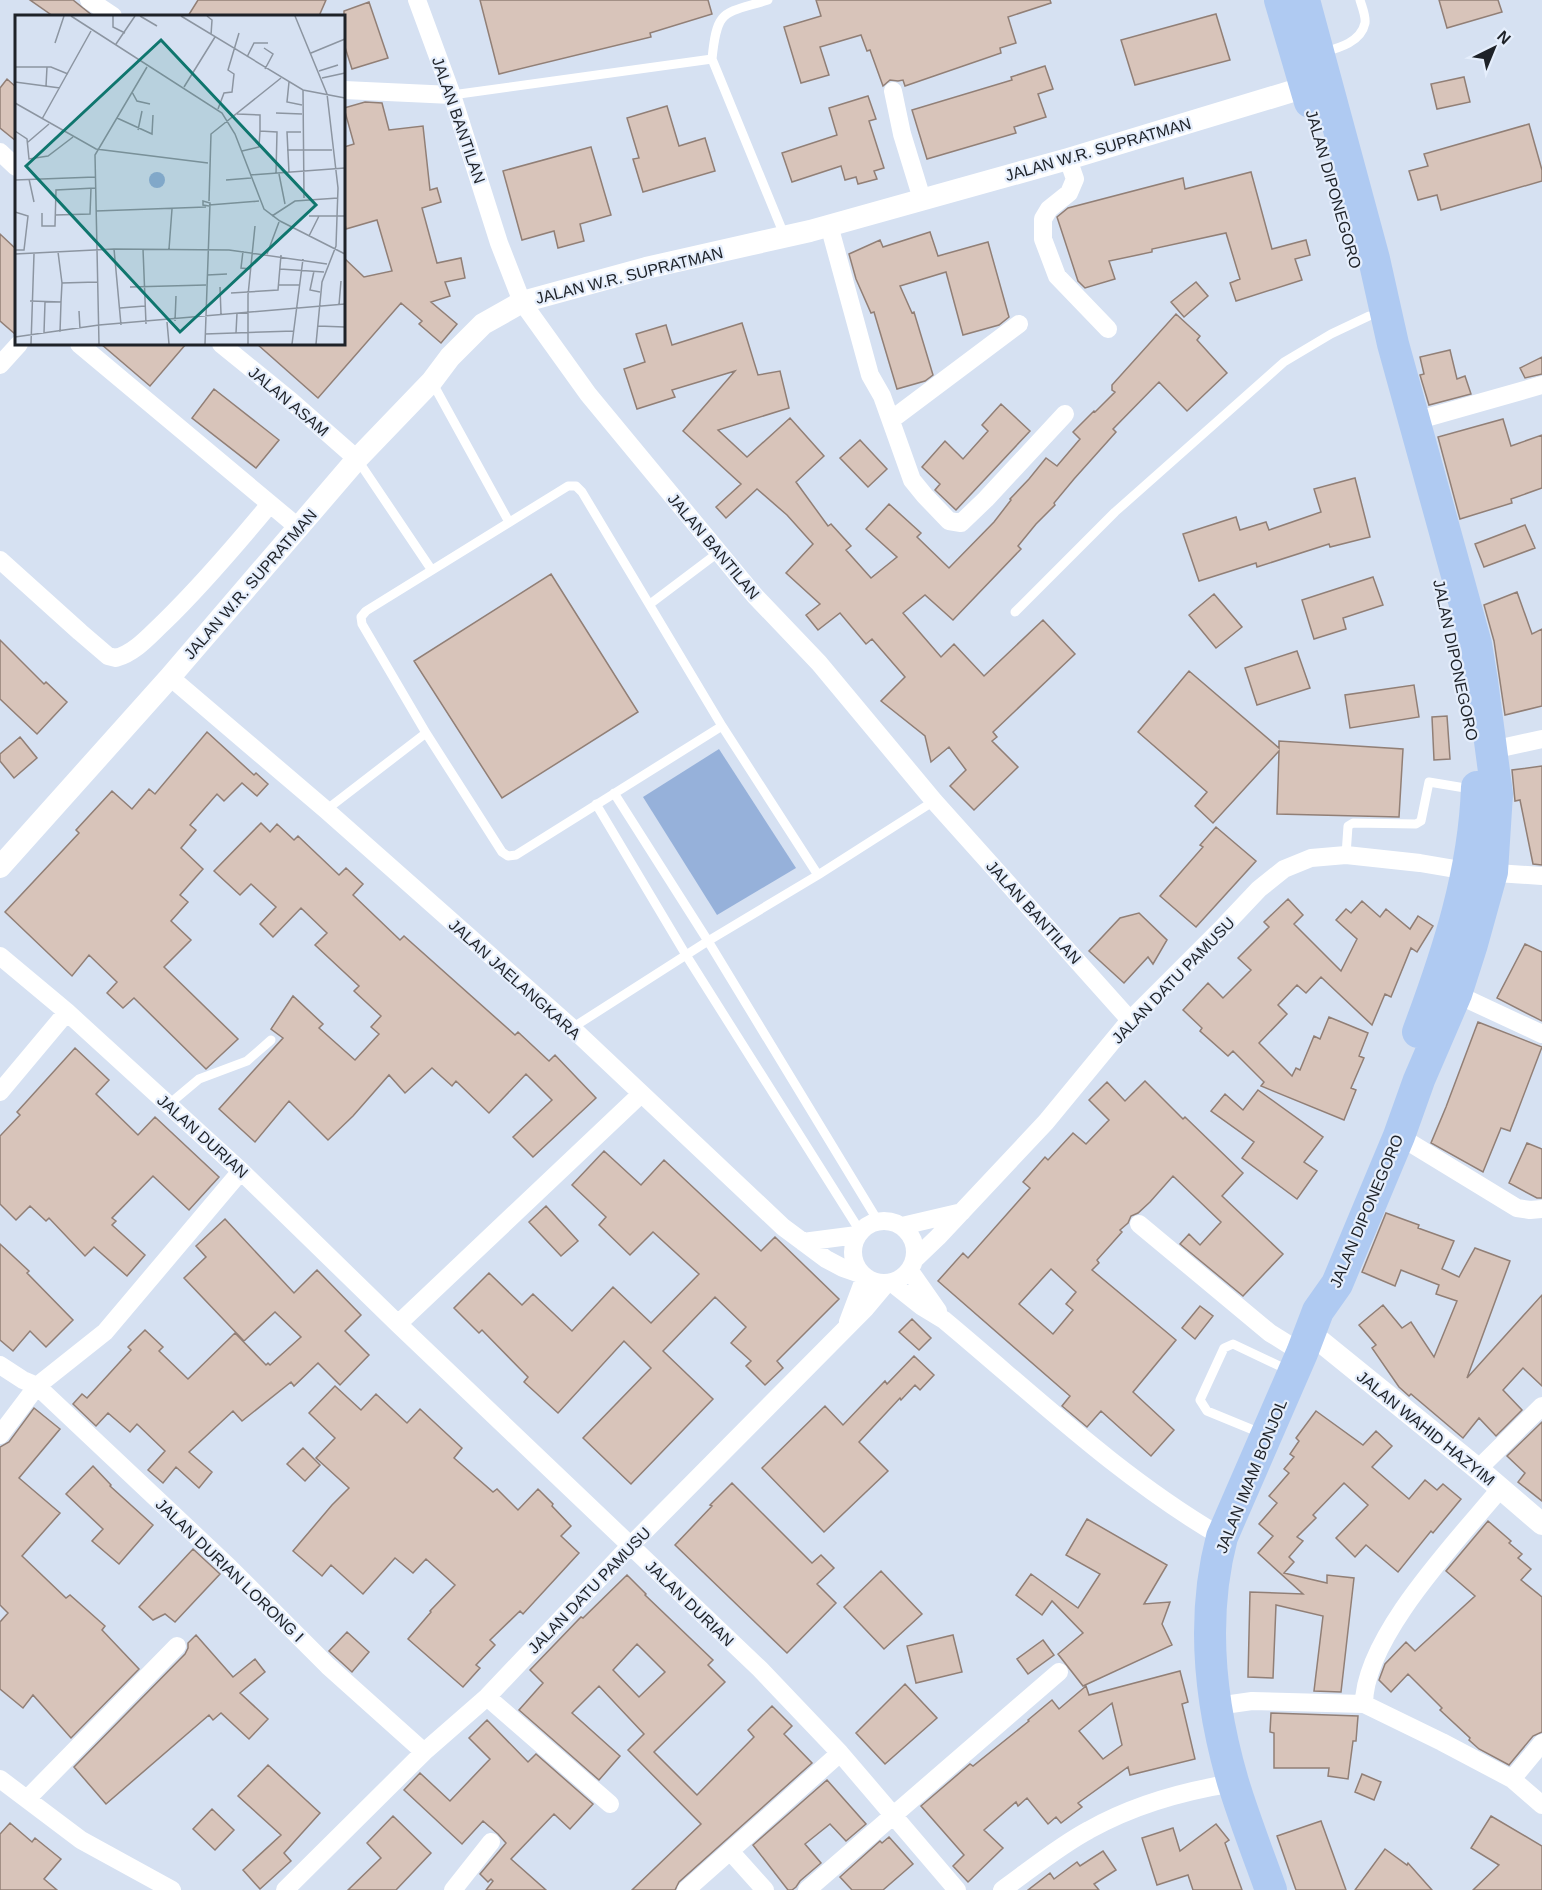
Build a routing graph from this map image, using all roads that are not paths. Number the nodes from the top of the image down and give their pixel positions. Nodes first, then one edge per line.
1 (89, 0) edge
2 (417, 0) edge
3 (768, 0) edge
4 (1280, 0) edge
5 (1304, 0) edge
6 (1360, 0) edge
7 (112, 15) edge
8 (1319, 54) junction
9 (712, 59) junction
10 (1306, 87) junction
11 (345, 90) edge
12 (893, 91) dead end
13 (452, 95) junction
14 (0, 152) edge
15 (1068, 159) junction
16 (15, 166) edge
17 (922, 199) junction
18 (829, 225) junction
19 (786, 238) junction
20 (522, 302) junction
21 (1369, 316) junction
22 (1019, 324) dead end
23 (1108, 329) dead end
24 (18, 345) edge
25 (80, 345) edge
26 (222, 345) edge
27 (0, 365) edge
28 (432, 381) junction
29 (1542, 385) edge
30 (1065, 414) dead end
31 (891, 420) junction
32 (1415, 421) junction
33 (357, 459) junction
34 (270, 504) junction
35 (509, 522) junction
36 (299, 528) junction
37 (719, 552) junction
38 (0, 560) edge
39 (431, 569) junction
40 (650, 604) junction
41 (1015, 612) dead end
42 (170, 677) junction
43 (722, 726) junction
44 (426, 733) junction
45 (1542, 739) edge
46 (1492, 750) junction
47 (1477, 790) junction
48 (614, 793) junction
49 (934, 801) junction
50 (596, 804) junction
51 (326, 810) junction
52 (1346, 855) junction
53 (0, 867) edge
54 (1480, 872) junction
55 (818, 875) junction
56 (1542, 876) edge
57 (708, 941) junction
58 (686, 955) junction
59 (0, 956) edge
60 (1456, 994) junction
61 (67, 1012) junction
62 (1130, 1020) junction
63 (572, 1028) junction
64 (1542, 1034) edge
65 (271, 1040) dead end
66 (0, 1092) edge
67 (641, 1094) junction
68 (168, 1105) junction
69 (1398, 1136) junction
70 (241, 1171) junction
71 (1542, 1209) edge
72 (962, 1212) junction
73 (878, 1221) junction
74 (1139, 1224) dead end
75 (902, 1226) junction
76 (859, 1233) junction
77 (802, 1242) junction
78 (912, 1265) junction
79 (864, 1276) junction
80 (889, 1283) junction
81 (944, 1320) junction
82 (399, 1324) junction
83 (847, 1327) junction
84 (1306, 1342) junction
85 (0, 1365) edge
86 (37, 1386) junction
87 (1542, 1406) edge
88 (0, 1435) edge
89 (1266, 1435) junction
90 (1478, 1469) junction
91 (1500, 1490) junction
92 (1542, 1524) edge
93 (1222, 1537) junction
94 (630, 1546) junction
95 (177, 1646) dead end
96 (1059, 1672) dead end
97 (487, 1697) junction
98 (1364, 1704) junction
99 (1217, 1706) junction
100 (1542, 1743) edge
101 (424, 1752) junction
102 (840, 1753) junction
103 (0, 1779) edge
104 (1512, 1779) junction
105 (1234, 1784) junction
106 (27, 1799) junction
107 (610, 1804) dead end
108 (1542, 1805) edge
109 (894, 1817) junction
110 (491, 1842) dead end
111 (730, 1851) junction
112 (172, 1890) edge
113 (285, 1890) edge
114 (453, 1890) edge
115 (686, 1890) edge
116 (765, 1890) edge
117 (807, 1890) edge
118 (957, 1890) edge
119 (1002, 1890) edge
120 (1270, 1890) edge

1 - 7 street
2 - 13 street, JALAN BANTILAN
3 - 9 lane
4 - 10 highway, JALAN DIPONEGORO
5 - 8 highway, JALAN DIPONEGORO
6 - 8 lane
8 - 32 highway, JALAN DIPONEGORO
9 - 13 lane
9 - 19 lane
10 - 15 street, JALAN W.R. SUPRATMAN
10 - 21 highway, JALAN DIPONEGORO
11 - 13 street
12 - 17 street
13 - 20 street, JALAN BANTILAN
14 - 16 street
15 - 17 street, JALAN W.R. SUPRATMAN
15 - 23 street
17 - 18 street, JALAN W.R. SUPRATMAN
18 - 19 street, JALAN W.R. SUPRATMAN
18 - 31 street
19 - 20 street, JALAN W.R. SUPRATMAN
20 - 28 street, JALAN W.R. SUPRATMAN
20 - 37 street, JALAN BANTILAN
21 - 41 lane
21 - 47 highway, JALAN DIPONEGORO
22 - 31 street
24 - 27 street
25 - 34 street
26 - 33 street, JALAN ASAM
28 - 33 street, JALAN W.R. SUPRATMAN
28 - 35 lane
29 - 32 street
30 - 31 street
32 - 46 highway, JALAN DIPONEGORO
33 - 36 street, JALAN W.R. SUPRATMAN
33 - 39 lane
34 - 36 street
34 - 38 street
35 - 39 lane
35 - 40 lane
36 - 42 street, JALAN W.R. SUPRATMAN
37 - 40 lane
37 - 49 street, JALAN BANTILAN
39 - 44 lane
40 - 43 lane
42 - 51 street, JALAN JAELANGKARA
42 - 53 street, JALAN W.R. SUPRATMAN
43 - 48 lane
43 - 55 lane
44 - 50 lane
44 - 51 lane
45 - 46 street
46 - 54 highway, JALAN DIPONEGORO
47 - 52 lane
47 - 54 highway, JALAN DIPONEGORO
48 - 50 lane
48 - 57 lane
49 - 55 lane
49 - 62 street, JALAN BANTILAN
50 - 58 lane
51 - 63 street, JALAN JAELANGKARA
52 - 54 street, JALAN DATU PAMUSU
52 - 62 street, JALAN DATU PAMUSU
54 - 56 street, JALAN DATU PAMUSU
54 - 60 highway, JALAN DIPONEGORO
54 - 84 highway, JALAN DIPONEGORO
55 - 57 lane
57 - 58 lane
57 - 73 lane
58 - 63 lane
58 - 76 lane
59 - 61 street, JALAN DURIAN
60 - 64 street
60 - 69 highway, JALAN DIPONEGORO
61 - 66 street
61 - 68 street, JALAN DURIAN
62 - 72 street, JALAN DATU PAMUSU
63 - 67 street, JALAN JAELANGKARA
65 - 68 lane
67 - 77 street, JALAN JAELANGKARA
67 - 82 street
68 - 70 street, JALAN DURIAN
69 - 71 street
69 - 84 highway, JALAN DIPONEGORO
70 - 82 street, JALAN DURIAN
70 - 86 street
72 - 75 street
72 - 78 street, JALAN DATU PAMUSU
73 - 75 street
73 - 76 street
74 - 84 street
75 - 78 street
76 - 77 street
76 - 79 street
77 - 79 street, JALAN JAELANGKARA
78 - 80 street
78 - 81 street
79 - 80 street
79 - 83 street
80 - 81 street
80 - 83 street, JALAN DATU PAMUSU
81 - 93 street
82 - 94 street, JALAN DURIAN
83 - 94 street, JALAN DATU PAMUSU
84 - 89 highway, JALAN IMAM BONJOL
84 - 89 lane
84 - 90 street, JALAN WAHID HAZYIM
85 - 86 street, JALAN DURIAN LORONG I
86 - 88 street
86 - 101 street, JALAN DURIAN LORONG I
87 - 90 street
89 - 93 highway, JALAN IMAM BONJOL
90 - 91 street, JALAN WAHID HAZYIM
91 - 92 street, JALAN WAHID HAZYIM
91 - 98 street
93 - 99 highway, JALAN IMAM BONJOL
94 - 97 street, JALAN DATU PAMUSU
94 - 102 street, JALAN DURIAN
95 - 106 street
96 - 109 street
97 - 101 street, JALAN DATU PAMUSU
97 - 107 street
98 - 99 street
98 - 104 street
99 - 105 highway, JALAN IMAM BONJOL
100 - 104 street
101 - 113 street, JALAN DATU PAMUSU
102 - 109 street, JALAN DURIAN
102 - 111 street
103 - 106 street
104 - 108 street
105 - 119 street
105 - 120 highway, JALAN IMAM BONJOL
106 - 112 street
109 - 117 street
109 - 118 street, JALAN DURIAN
110 - 114 street
111 - 115 street
111 - 116 street

